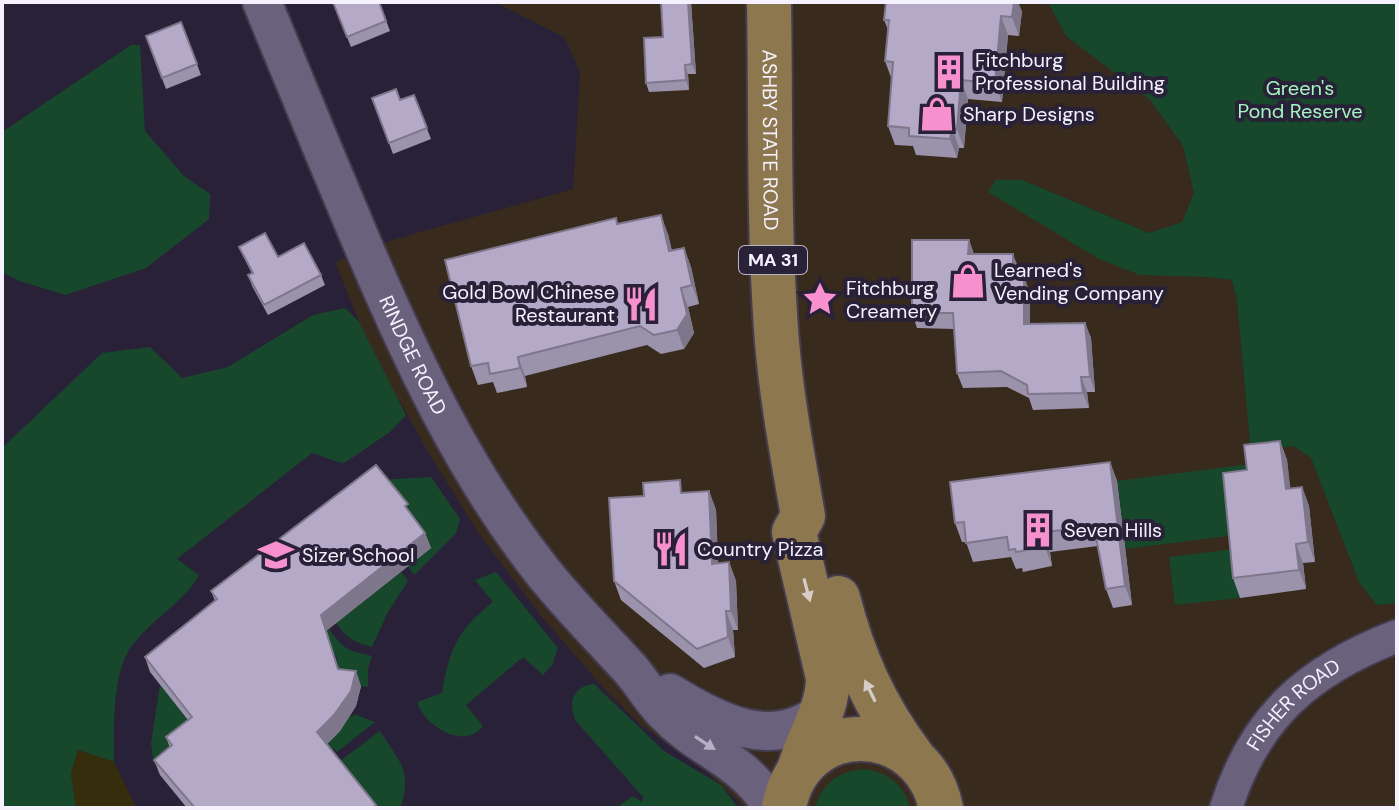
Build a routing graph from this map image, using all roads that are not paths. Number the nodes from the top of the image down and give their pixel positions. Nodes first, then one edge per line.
1 (262, 2) edge
2 (769, 2) edge
3 (803, 516) junction
4 (1397, 636) edge
5 (630, 669) junction
6 (803, 747) edge
7 (912, 756) junction
8 (773, 808) edge
9 (941, 808) edge
10 (1226, 808) edge

1 - 5 street, RINDGE ROAD
2 - 3 main road, ASHBY STATE ROAD / MA 31
3 -> 6 main road, ASHBY STATE ROAD / MA 31
7 -> 3 main road, ASHBY STATE ROAD
4 - 10 street, FISHER ROAD
5 - 6 street, RINDGE ROAD
5 -> 8 street, RINDGE ROAD
6 - 7 main road
7 - 9 main road, ASHBY STATE ROAD

